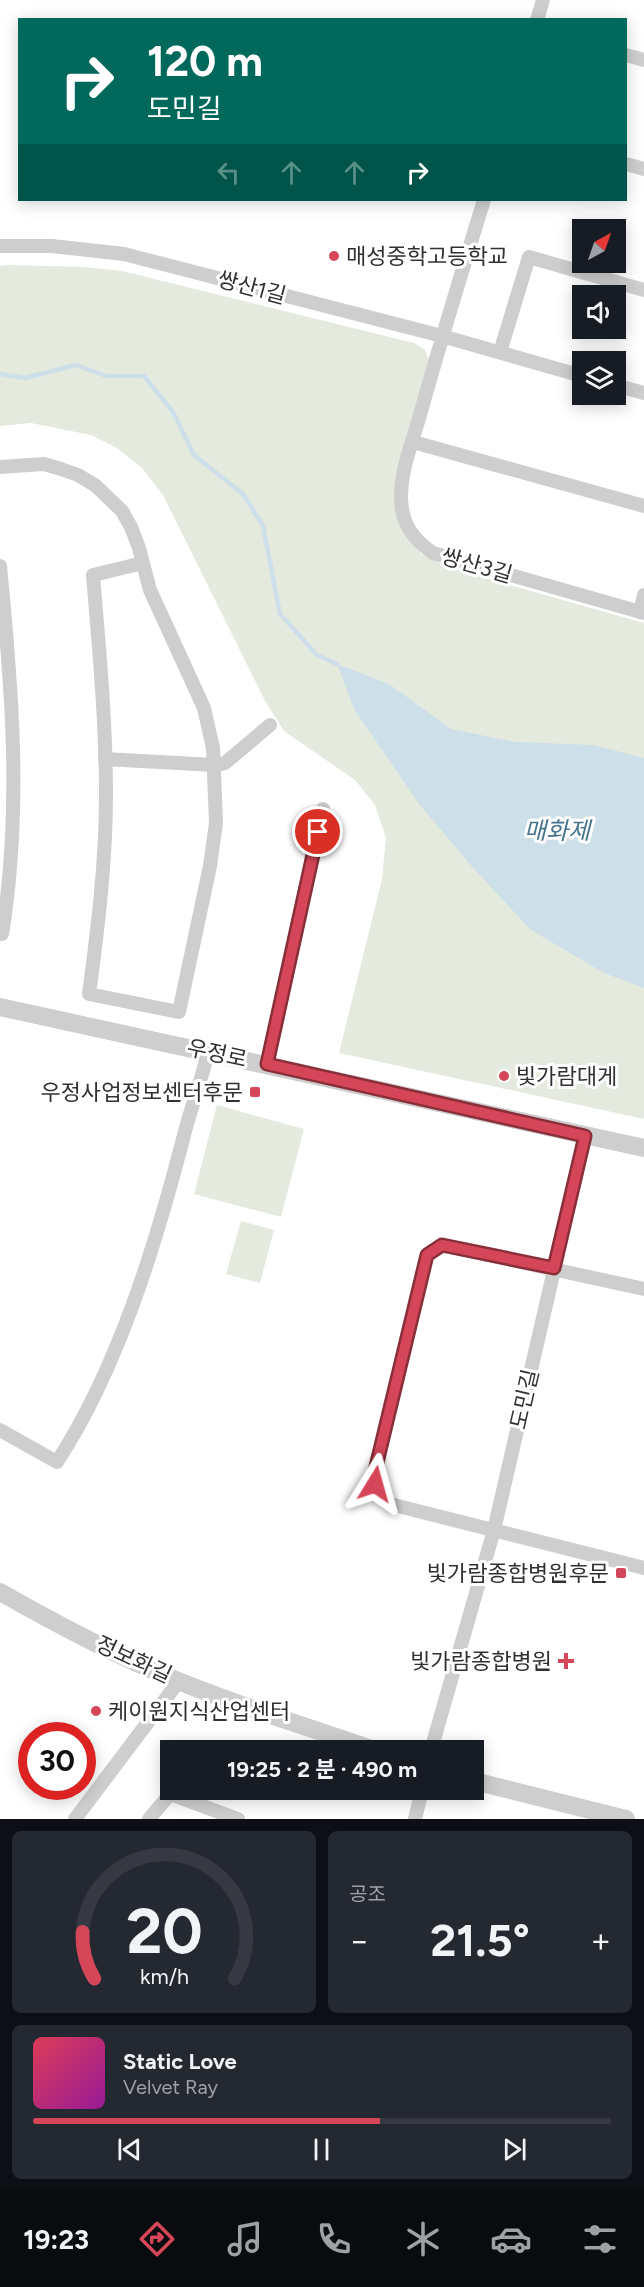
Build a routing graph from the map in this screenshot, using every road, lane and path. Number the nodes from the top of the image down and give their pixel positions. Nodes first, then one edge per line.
1 (543, 0) edge
2 (538, 18) edge
3 (627, 55) edge
4 (644, 60) edge
5 (627, 164) edge
6 (644, 170) edge
7 (484, 201) edge
8 (0, 246) edge
9 (644, 290) edge
10 (442, 336) junction
11 (500, 352) junction
12 (572, 373) edge
13 (626, 388) edge
14 (644, 393) edge
15 (413, 442) junction
16 (0, 467) edge
17 (644, 506) edge
18 (143, 563) junction
19 (0, 566) edge
20 (644, 595) edge
21 (2, 604) edge
22 (642, 613) edge
23 (270, 725) dead end
24 (105, 759) junction
25 (214, 765) junction
26 (323, 809) dead end
27 (0, 934) edge
28 (0, 1007) edge
29 (208, 1051) junction
30 (267, 1064) junction
31 (585, 1136) junction
32 (644, 1148) edge
33 (554, 1268) junction
34 (644, 1289) edge
35 (0, 1430) edge
36 (494, 1530) junction
37 (644, 1568) edge
38 (0, 1593) edge
39 (179, 1681) junction
40 (346, 1740) edge
41 (435, 1740) edge
42 (484, 1784) edge
43 (420, 1800) edge
44 (229, 1818) edge
45 (75, 1819) edge
46 (149, 1819) edge
47 (415, 1819) edge
48 (626, 1819) edge

1 - 2 street
3 - 4 street
5 - 6 street
7 - 10 street, 쌍산3길
8 - 10 street, 쌍산1길
9 - 11 street
10 - 11 street, 쌍산1길
10 - 15 street, 쌍산3길
11 - 12 street, 쌍산1길
13 - 14 street
15 - 17 street
15 - 22 street, 쌍산3길
16 - 18 street
18 - 24 street
18 - 25 street
19 - 21 street
20 - 22 street, 쌍산3길
21 - 27 street
23 - 25 street
24 - 25 street
24 - 25 street
26 - 30 street
28 - 29 street, 우정로
29 - 30 street, 우정로
29 - 35 street
30 - 31 street, 우정로
31 - 32 street, 우정로
31 - 33 street, 도민길
33 - 34 street
33 - 36 street, 도민길
33 - 36 street
36 - 37 street
36 - 41 street, 도민길
38 - 39 street, 정보화길
39 - 40 street, 정보화길
39 - 45 street
42 - 48 street
43 - 47 street
44 - 46 street

